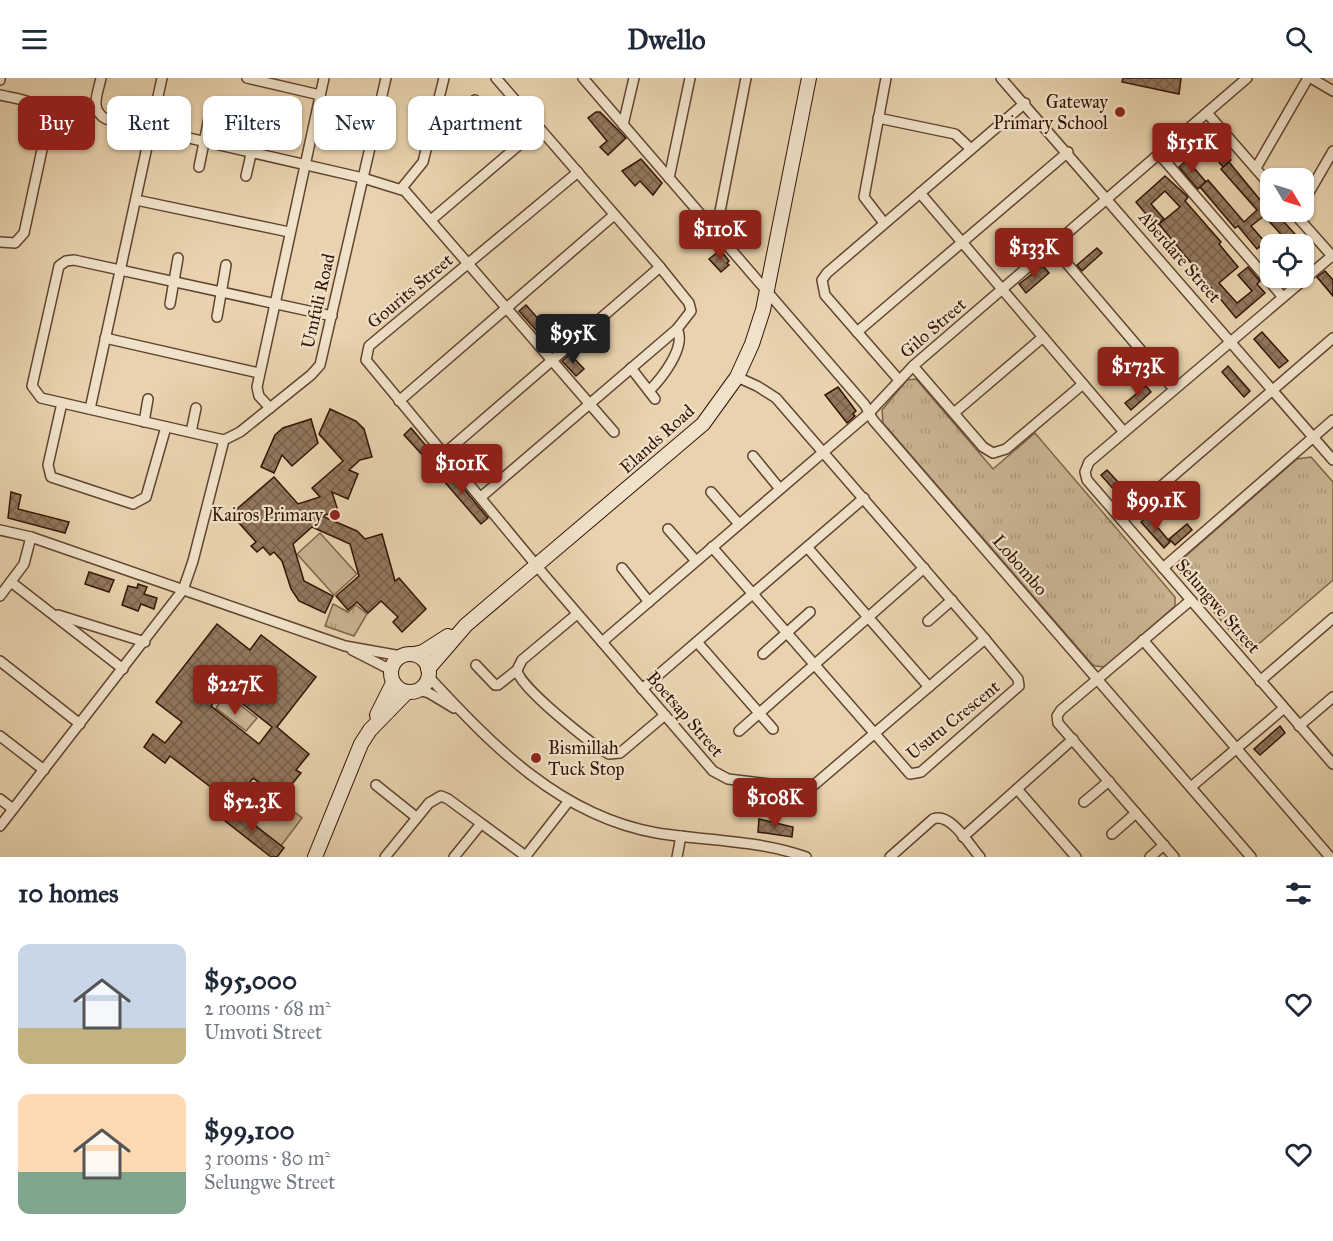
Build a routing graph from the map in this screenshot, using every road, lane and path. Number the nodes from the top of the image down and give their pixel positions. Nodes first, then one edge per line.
1 (101, 78) edge
2 (162, 78) edge
3 (248, 78) edge
4 (324, 78) edge
5 (386, 78) edge
6 (444, 78) edge
7 (496, 78) edge
8 (583, 78) edge
9 (634, 78) edge
10 (690, 78) edge
11 (746, 78) edge
12 (809, 78) edge
13 (886, 78) edge
14 (1001, 78) edge
15 (1247, 78) edge
16 (1310, 78) edge
17 (1333, 91) edge
18 (0, 95) edge
19 (320, 95) junction
20 (158, 96) edge
21 (440, 96) edge
22 (511, 96) edge
23 (1025, 103) junction
24 (1207, 113) junction
25 (878, 118) junction
26 (107, 119) edge
27 (623, 125) junction
28 (544, 134) edge
29 (203, 146) edge
30 (971, 149) junction
31 (147, 150) edge
32 (238, 150) edge
33 (251, 150) edge
34 (427, 150) edge
35 (513, 150) edge
36 (1333, 151) edge
37 (1068, 152) junction
38 (250, 153) junction
39 (1159, 153) junction
40 (304, 164) junction
41 (199, 167) dead end
42 (1256, 168) junction
43 (578, 172) junction
44 (1260, 173) edge
45 (246, 176) dead end
46 (363, 178) junction
47 (669, 178) junction
48 (1314, 184) edge
49 (401, 189) junction
50 (920, 193) junction
51 (1107, 198) junction
52 (136, 200) junction
53 (614, 215) junction
54 (431, 220) junction
55 (1304, 222) edge
56 (884, 223) junction
57 (289, 232) junction
58 (716, 232) junction
59 (961, 241) junction
60 (0, 242) edge
61 (1052, 246) junction
62 (1333, 256) edge
63 (178, 258) dead end
64 (469, 264) junction
65 (226, 265) dead end
66 (660, 267) junction
67 (120, 271) junction
68 (174, 282) junction
69 (1002, 289) junction
70 (767, 292) junction
71 (221, 293) junction
72 (1282, 296) junction
73 (170, 304) dead end
74 (273, 304) junction
75 (507, 308) junction
76 (332, 316) junction
77 (217, 317) dead end
78 (677, 329) junction
79 (856, 332) junction
80 (1043, 337) junction
81 (105, 338) junction
82 (1333, 338) edge
83 (1230, 340) junction
84 (552, 360) junction
85 (913, 366) junction
86 (631, 368) junction
87 (259, 373) junction
88 (736, 377) junction
89 (899, 380) junction
90 (1083, 384) junction
91 (1174, 388) junction
92 (1273, 390) junction
93 (148, 399) dead end
94 (399, 401) junction
95 (62, 403) junction
96 (589, 403) junction
97 (196, 408) dead end
98 (270, 408) junction
99 (90, 409) junction
100 (869, 413) junction
101 (954, 413) junction
102 (1333, 420) edge
103 (144, 422) junction
104 (166, 427) junction
105 (191, 432) junction
106 (614, 432) dead end
107 (1124, 432) junction
108 (1313, 437) junction
109 (224, 440) junction
110 (824, 451) junction
111 (445, 453) junction
112 (753, 456) dead end
113 (1333, 460) edge
114 (780, 489) junction
115 (711, 492) dead end
116 (482, 497) junction
117 (864, 498) junction
118 (1122, 520) junction
119 (739, 524) junction
120 (668, 529) dead end
121 (0, 530) edge
122 (31, 537) junction
123 (712, 547) junction
124 (807, 547) junction
125 (696, 561) junction
126 (537, 566) junction
127 (622, 568) dead end
128 (924, 568) junction
129 (1163, 568) junction
130 (11, 582) junction
131 (183, 590) junction
132 (752, 594) junction
133 (0, 596) edge
134 (952, 600) junction
135 (1191, 600) junction
136 (649, 602) junction
137 (810, 612) dead end
138 (54, 614) junction
139 (577, 614) junction
140 (869, 617) junction
141 (1333, 618) edge
142 (928, 621) dead end
143 (466, 625) junction
144 (786, 633) junction
145 (985, 639) junction
146 (1143, 640) junction
147 (145, 642) junction
148 (602, 642) junction
149 (697, 642) junction
150 (345, 646) junction
151 (763, 654) dead end
152 (407, 655) junction
153 (0, 661) edge
154 (476, 665) dead end
155 (814, 665) junction
156 (123, 669) junction
157 (517, 670) junction
158 (428, 673) junction
159 (392, 676) junction
160 (1097, 679) junction
161 (1260, 681) junction
162 (929, 687) junction
163 (642, 689) junction
164 (413, 691) junction
165 (1333, 697) edge
166 (1283, 709) junction
167 (759, 713) junction
168 (664, 715) junction
169 (471, 720) junction
170 (80, 724) junction
171 (1299, 726) junction
172 (773, 729) dead end
173 (370, 730) junction
174 (739, 731) dead end
175 (874, 734) junction
176 (0, 736) edge
177 (1073, 739) junction
178 (1238, 749) junction
179 (1333, 764) edge
180 (44, 770) junction
181 (1109, 781) junction
182 (375, 785) dead end
183 (1191, 788) junction
184 (1017, 789) junction
185 (0, 799) edge
186 (568, 802) junction
187 (1084, 802) dead end
188 (13, 809) junction
189 (1136, 813) junction
190 (416, 817) junction
191 (480, 825) junction
192 (0, 826) edge
193 (1112, 834) dead end
194 (681, 836) junction
195 (963, 837) junction
196 (1164, 845) junction
197 (315, 857) edge
198 (385, 857) edge
199 (454, 857) edge
200 (526, 857) edge
201 (677, 857) edge
202 (806, 857) edge
203 (890, 857) edge
204 (979, 857) edge
205 (1076, 857) edge
206 (1150, 857) edge
207 (1174, 857) edge
208 (1251, 857) edge
209 (1330, 857) edge

1 - 26 street
2 - 20 street
3 - 19 street
4 - 19 street
5 - 46 street, Umfuli Road
6 - 21 street
7 - 22 street
8 - 27 street, Lobombo
9 - 27 street
10 - 47 street
11 - 58 street
12 - 70 street, Elands Road
13 - 25 street
14 - 23 street, Aberdare Street
15 - 24 street, Gilo Street
16 - 17 street
16 - 42 street
18 - 60 street
19 - 40 street
23 - 30 street
23 - 37 street, Aberdare Street
24 - 39 street, Gilo Street
24 - 42 street
25 - 30 street
25 - 56 street
27 - 47 street, Lobombo
28 - 43 street
29 - 41 street
30 - 50 street
31 - 52 street
32 - 38 street
33 - 38 street
34 - 49 street
35 - 54 street
36 - 48 street
37 - 51 street, Aberdare Street
37 - 59 street
38 - 40 street
38 - 45 street
39 - 51 street, Gilo Street
39 - 72 street
40 - 46 street
40 - 57 street
42 - 44 street
43 - 53 street
43 - 64 street, Gourits Street
46 - 49 street
46 - 76 street, Umfuli Road
47 - 58 street, Lobombo
49 - 54 street
50 - 56 street
50 - 59 street
51 - 61 street, Gilo Street
51 - 83 street, Aberdare Street
52 - 57 street
52 - 67 street
53 - 66 street
53 - 75 street
54 - 64 street
55 - 62 street
56 - 79 street
57 - 74 street
58 - 70 street, Lobombo
59 - 69 street
59 - 79 street
61 - 69 street, Gilo Street
61 - 91 street
62 - 72 street, Selungwe Street
63 - 68 street
64 - 75 street
64 - 94 street, Gourits Street
65 - 71 street
66 - 78 street
66 - 84 street
67 - 68 street
67 - 81 street
67 - 95 street
68 - 71 street
68 - 73 street
69 - 80 street
69 - 85 street, Gilo Street
70 - 88 street, Elands Road
70 - 100 street, Lobombo
71 - 74 street
71 - 77 street
72 - 83 street, Selungwe Street
74 - 76 street
74 - 87 street
75 - 84 street
75 - 94 street
76 - 98 street, Umfuli Road
78 - 86 street
78 - 86 street
79 - 89 street
80 - 90 street
80 - 101 street
81 - 87 street
81 - 99 street
82 - 92 street
83 - 91 street, Selungwe Street
83 - 92 street, Aberdare Street
84 - 96 street
84 - 111 street
85 - 89 street, Gilo Street
85 - 101 street
86 - 96 street
87 - 98 street
88 - 110 street, Usutu Crescent
88 - 126 street, Elands Road
89 - 100 street, Gilo Street
90 - 101 street
90 - 107 street
91 - 107 street, Selungwe Street
92 - 108 street, Aberdare Street
92 - 118 street
93 - 103 street
94 - 111 street, Gourits Street
95 - 99 street
95 - 104 street
96 - 106 street
96 - 116 street
97 - 105 street
98 - 109 street, Umfuli Road
99 - 103 street
100 - 110 street, Gilo Street
100 - 160 street, Lobombo
102 - 108 street
103 - 104 street
104 - 105 street
105 - 109 street
107 - 118 street, Selungwe Street
108 - 113 street, Aberdare Street
108 - 129 street
109 - 131 street
110 - 114 street, Gilo Street
110 - 117 street, Usutu Crescent
111 - 116 street, Gourits Street
112 - 114 street
114 - 119 street, Gilo Street
115 - 119 street
116 - 126 street, Gourits Street
117 - 124 street
117 - 128 street, Usutu Crescent
118 - 129 street, Selungwe Street
119 - 123 street, Gilo Street
120 - 125 street
121 - 122 street
122 - 130 street
122 - 131 street
123 - 125 street, Gilo Street
123 - 132 street, Usutu Crescent
124 - 132 street
124 - 140 street
125 - 136 street, Gilo Street
126 - 139 street, Boetsap Street
126 - 143 street, Elands Road
127 - 136 street
128 - 134 street, Usutu Crescent
128 - 140 street
129 - 135 street, Selungwe Street
130 - 133 street
130 - 138 street
131 - 147 street
131 - 150 street
132 - 144 street, Usutu Crescent
132 - 149 street
134 - 142 street
134 - 145 street, Usutu Crescent
135 - 146 street
135 - 161 street, Selungwe Street
136 - 148 street, Gilo Street
137 - 144 street
138 - 147 street
138 - 156 street
139 - 148 street, Boetsap Street
139 - 157 street
140 - 155 street
140 - 162 street
141 - 161 street
143 - 152 street, Elands Road
143 - 158 street, Elands Road
144 - 151 street
144 - 155 street, Usutu Crescent
145 - 162 street, Boetsap Street
145 - 175 street, Usutu Crescent
146 - 160 street
146 - 178 street
147 - 156 street
148 - 163 street, Boetsap Street
149 - 163 street
149 - 167 street
150 - 152 street
150 - 159 street
152 - 158 street
152 - 159 street
153 - 170 street
154 - 157 street
155 - 167 street
155 - 175 street, Usutu Crescent
156 - 170 street
157 - 168 street
158 - 164 street
158 - 169 street
159 - 164 street
159 - 173 street
160 - 177 street
160 - 183 street, Lobombo
161 - 166 street, Selungwe Street
162 - 175 street, Boetsap Street
163 - 168 street, Boetsap Street
164 - 169 street
164 - 173 street
165 - 171 street
166 - 171 street, Selungwe Street
166 - 178 street
167 - 172 street
167 - 174 street
168 - 175 street, Boetsap Street
169 - 186 street
170 - 180 street
171 - 179 street, Selungwe Street
173 - 197 street
176 - 180 street
177 - 181 street
177 - 184 street
178 - 183 street
178 - 209 street
180 - 188 street
181 - 187 street
181 - 189 street
182 - 190 street
183 - 208 street, Lobombo
184 - 195 street
184 - 205 street
185 - 188 street
186 - 194 street
186 - 200 street
188 - 192 street
189 - 193 street
189 - 196 street
190 - 191 street
190 - 198 street
191 - 199 street
191 - 200 street
194 - 201 street
194 - 202 street
195 - 203 street
195 - 204 street
196 - 206 street
196 - 207 street

